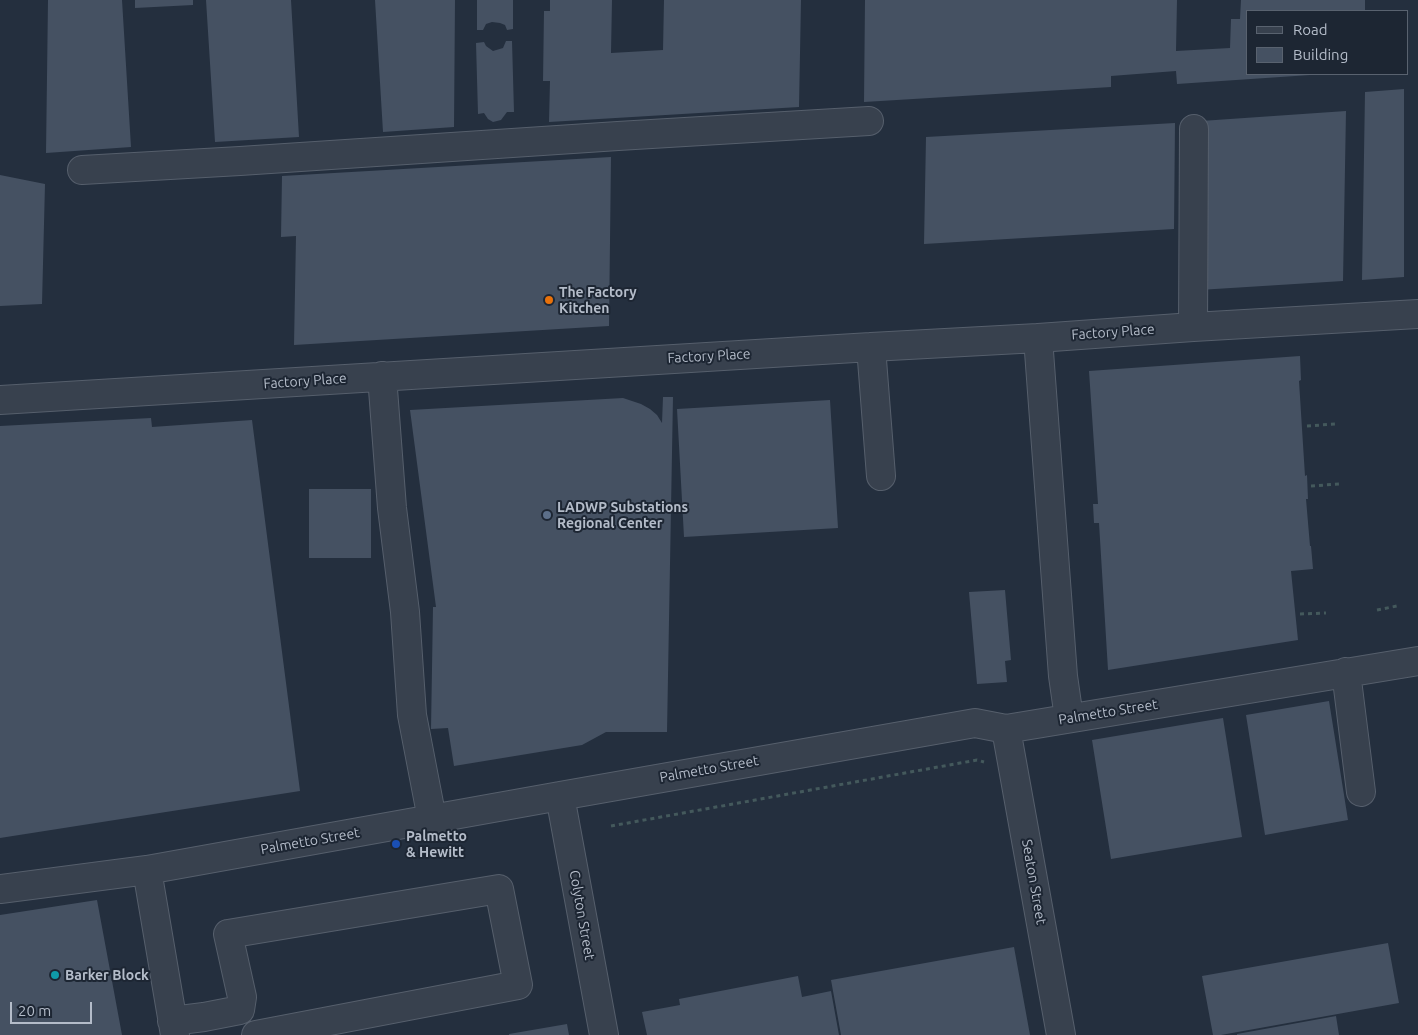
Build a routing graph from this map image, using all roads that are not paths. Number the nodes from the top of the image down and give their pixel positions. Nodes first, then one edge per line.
1 (868, 121) dead end
2 (1194, 130) dead end
3 (82, 170) dead end
4 (1418, 314) edge
5 (1193, 327) junction
6 (1038, 338) junction
7 (871, 346) junction
8 (382, 376) junction
9 (0, 400) edge
10 (880, 476) dead end
11 (1418, 660) edge
12 (1346, 672) junction
13 (1069, 718) junction
14 (1006, 729) junction
15 (1361, 792) dead end
16 (560, 796) junction
17 (432, 819) junction
18 (147, 870) junction
19 (0, 889) edge
20 (173, 1028) edge
21 (256, 1035) edge
22 (604, 1035) edge
23 (1061, 1035) edge

1 - 3 street
2 - 5 street
4 - 5 street, Factory Place
5 - 6 street, Factory Place
6 - 7 street, Factory Place
6 - 13 street
7 - 8 street, Factory Place
7 - 10 street
8 - 9 street, Factory Place
8 - 17 street
11 - 12 street, Palmetto Street
12 - 13 street, Palmetto Street
12 - 15 street
13 - 14 street, Palmetto Street
14 - 16 street, Palmetto Street
14 - 23 street, Seaton Street
16 - 17 street, Palmetto Street
16 - 22 street, Colyton Street
17 - 18 street, Palmetto Street
18 - 19 street, Palmetto Street
18 - 20 street
20 - 21 street

